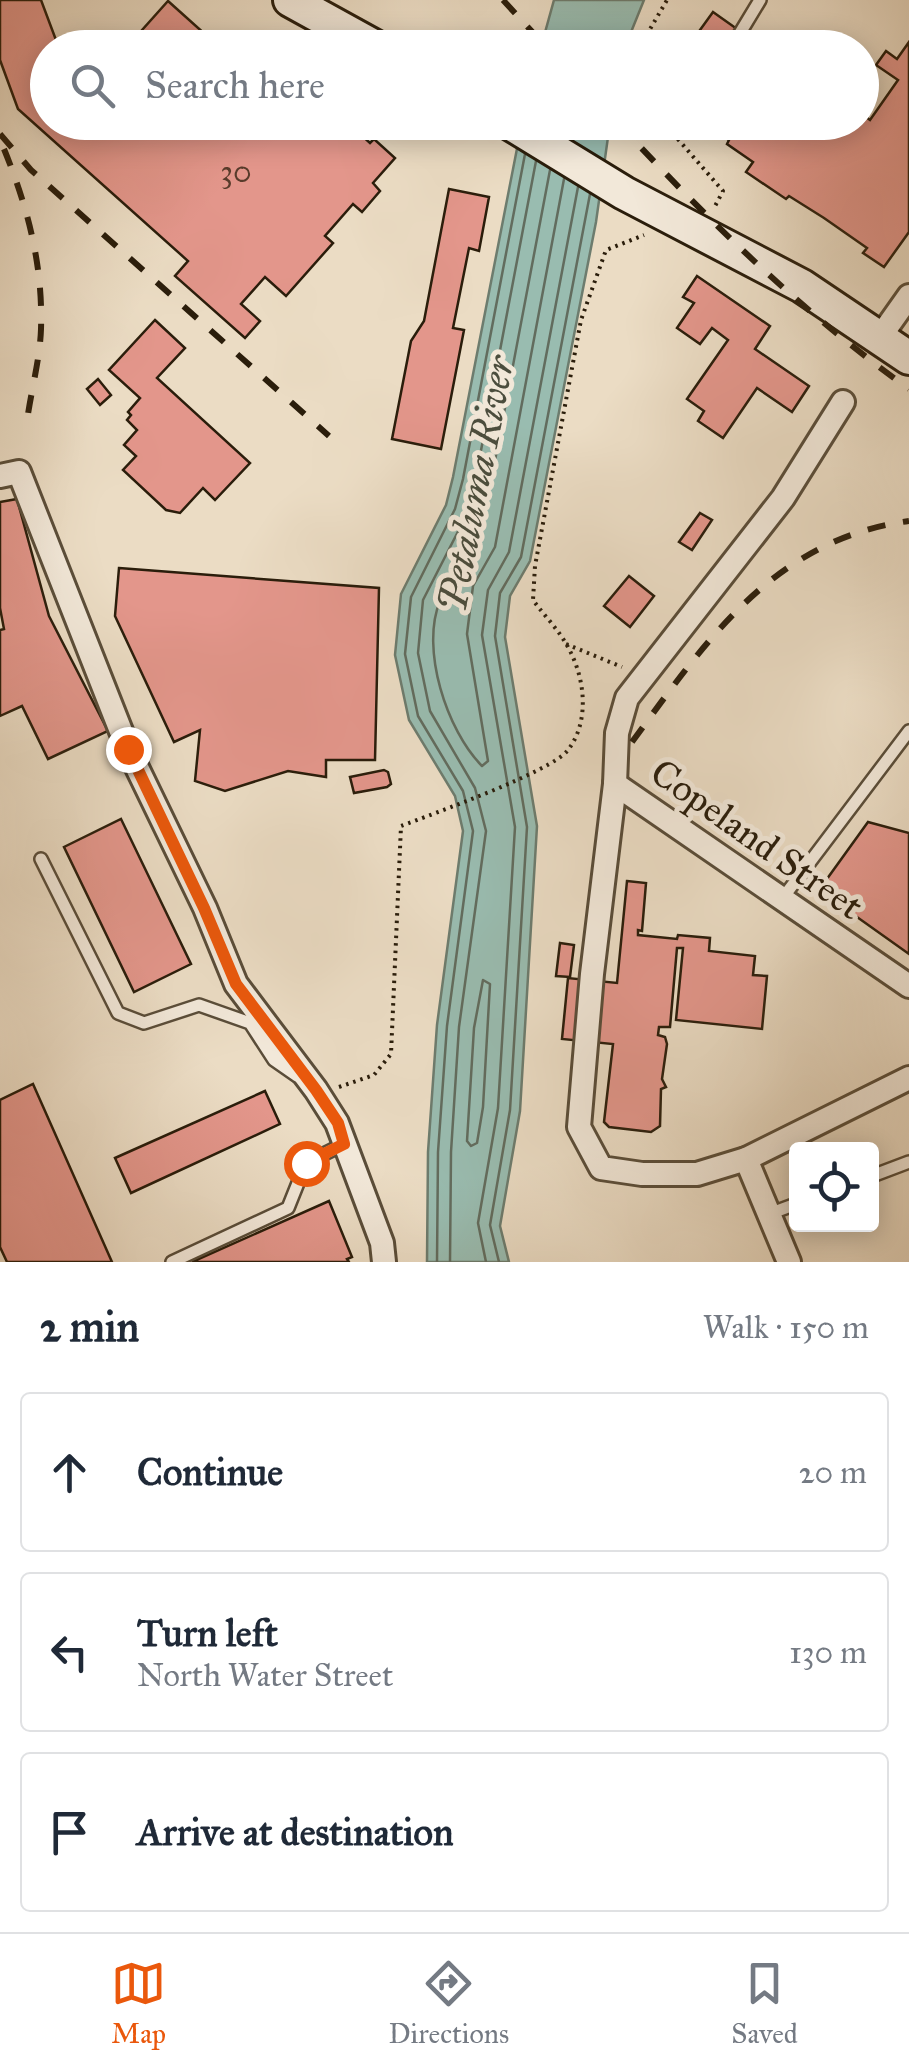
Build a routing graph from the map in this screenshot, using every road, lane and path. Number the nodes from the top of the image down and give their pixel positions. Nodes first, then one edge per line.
1 (290, 0) edge
2 (667, 0) edge
3 (760, 0) edge
4 (344, 30) edge
5 (650, 30) edge
6 (742, 30) edge
7 (537, 140) edge
8 (678, 140) edge
9 (723, 191) dead end
10 (648, 234) dead end
11 (909, 296) edge
12 (880, 337) junction
13 (909, 358) edge
14 (843, 402) dead end
15 (10, 474) edge
16 (566, 644) junction
17 (645, 676) junction
18 (909, 731) edge
19 (615, 784) junction
20 (41, 860) dead end
21 (782, 899) junction
22 (909, 986) edge
23 (909, 1078) edge
24 (316, 1090) junction
25 (344, 1144) junction
26 (746, 1159) junction
27 (909, 1162) edge
28 (879, 1173) edge
29 (789, 1207) edge
30 (769, 1214) junction
31 (172, 1262) edge
32 (384, 1262) edge
33 (789, 1262) edge

1 - 4 main road
2 - 5 path
3 - 6 lane
7 - 12 main road
8 - 9 path
10 - 16 path
11 - 12 street
12 - 13 main road
14 - 17 street
15 - 24 street
16 - 17 path
16 - 24 path
17 - 19 street
18 - 21 lane
19 - 21 street, Copeland Street
19 - 26 street
20 - 24 lane
21 - 22 street, Copeland Street
23 - 26 street
24 - 25 street
25 - 31 lane
25 - 32 street
26 - 30 street
27 - 28 lane
29 - 30 lane
30 - 33 street

